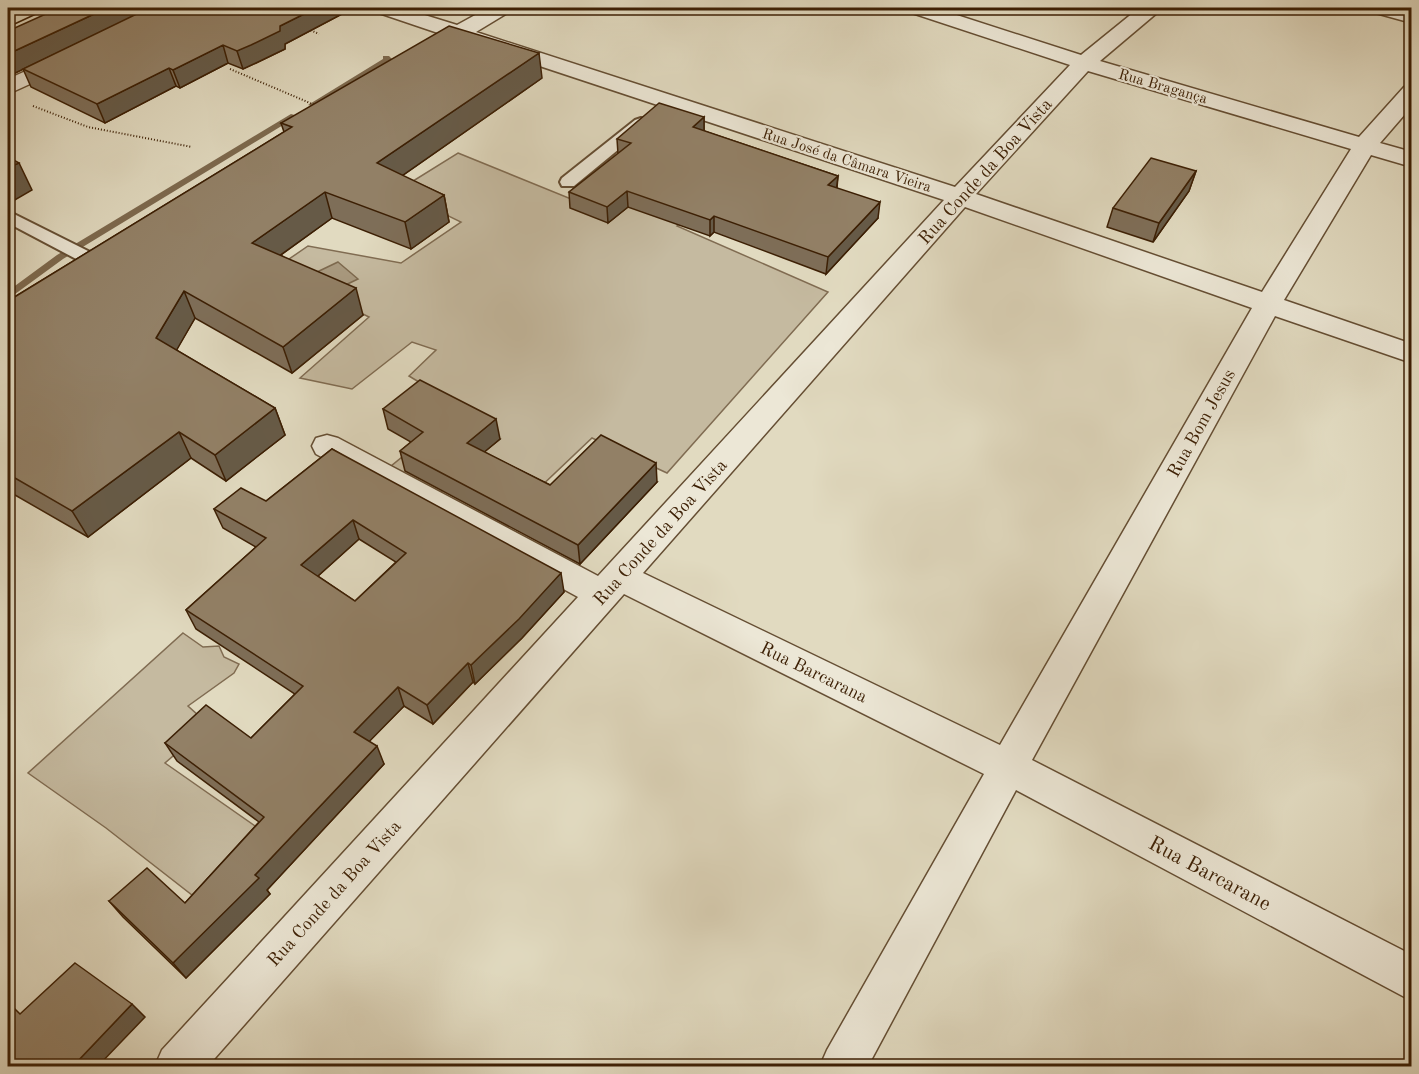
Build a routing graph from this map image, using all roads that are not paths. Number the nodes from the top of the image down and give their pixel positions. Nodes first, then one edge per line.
1 (382, 8) edge
2 (502, 8) edge
3 (916, 8) edge
4 (1151, 8) edge
5 (1379, 8) edge
6 (1406, 13) edge
7 (458, 33) junction
8 (88, 47) edge
9 (428, 51) edge
10 (1084, 63) junction
11 (8, 87) edge
12 (1412, 92) edge
13 (668, 102) junction
14 (1365, 145) junction
15 (1412, 160) edge
16 (568, 182) dead end
17 (960, 197) junction
18 (8, 216) edge
19 (87, 257) edge
20 (1268, 304) junction
21 (1412, 354) edge
22 (327, 446) dead end
23 (612, 586) junction
24 (1008, 767) junction
25 (1412, 979) edge
26 (178, 1066) edge
27 (843, 1066) edge

1 - 7 street, Rua José da Câmara Vieira
2 - 7 street
3 - 10 street, Rua Bragança
4 - 10 street, Rua Conde da Boa Vista
5 - 6 street
7 - 9 street
7 - 13 street, Rua José da Câmara Vieira
8 - 11 street
10 - 14 street, Rua Bragança
10 - 17 street, Rua Conde da Boa Vista
12 - 14 street, Rua Bom Jesus
13 - 16 lane
13 - 17 street, Rua José da Câmara Vieira
14 - 15 street, Rua Bragança
14 - 20 street, Rua Bom Jesus
17 - 20 street, Rua José da Câmara Vieira
17 - 23 street, Rua Conde da Boa Vista
18 - 19 lane
20 - 21 street, Rua José da Câmara Vieira
20 - 24 street, Rua Bom Jesus
22 - 23 street, Rua Barcarana
23 - 24 street, Rua Barcarana
23 - 26 street, Rua Conde da Boa Vista
24 - 25 street, Rua Barcarane
24 - 27 street, Rua Bom Jesus

